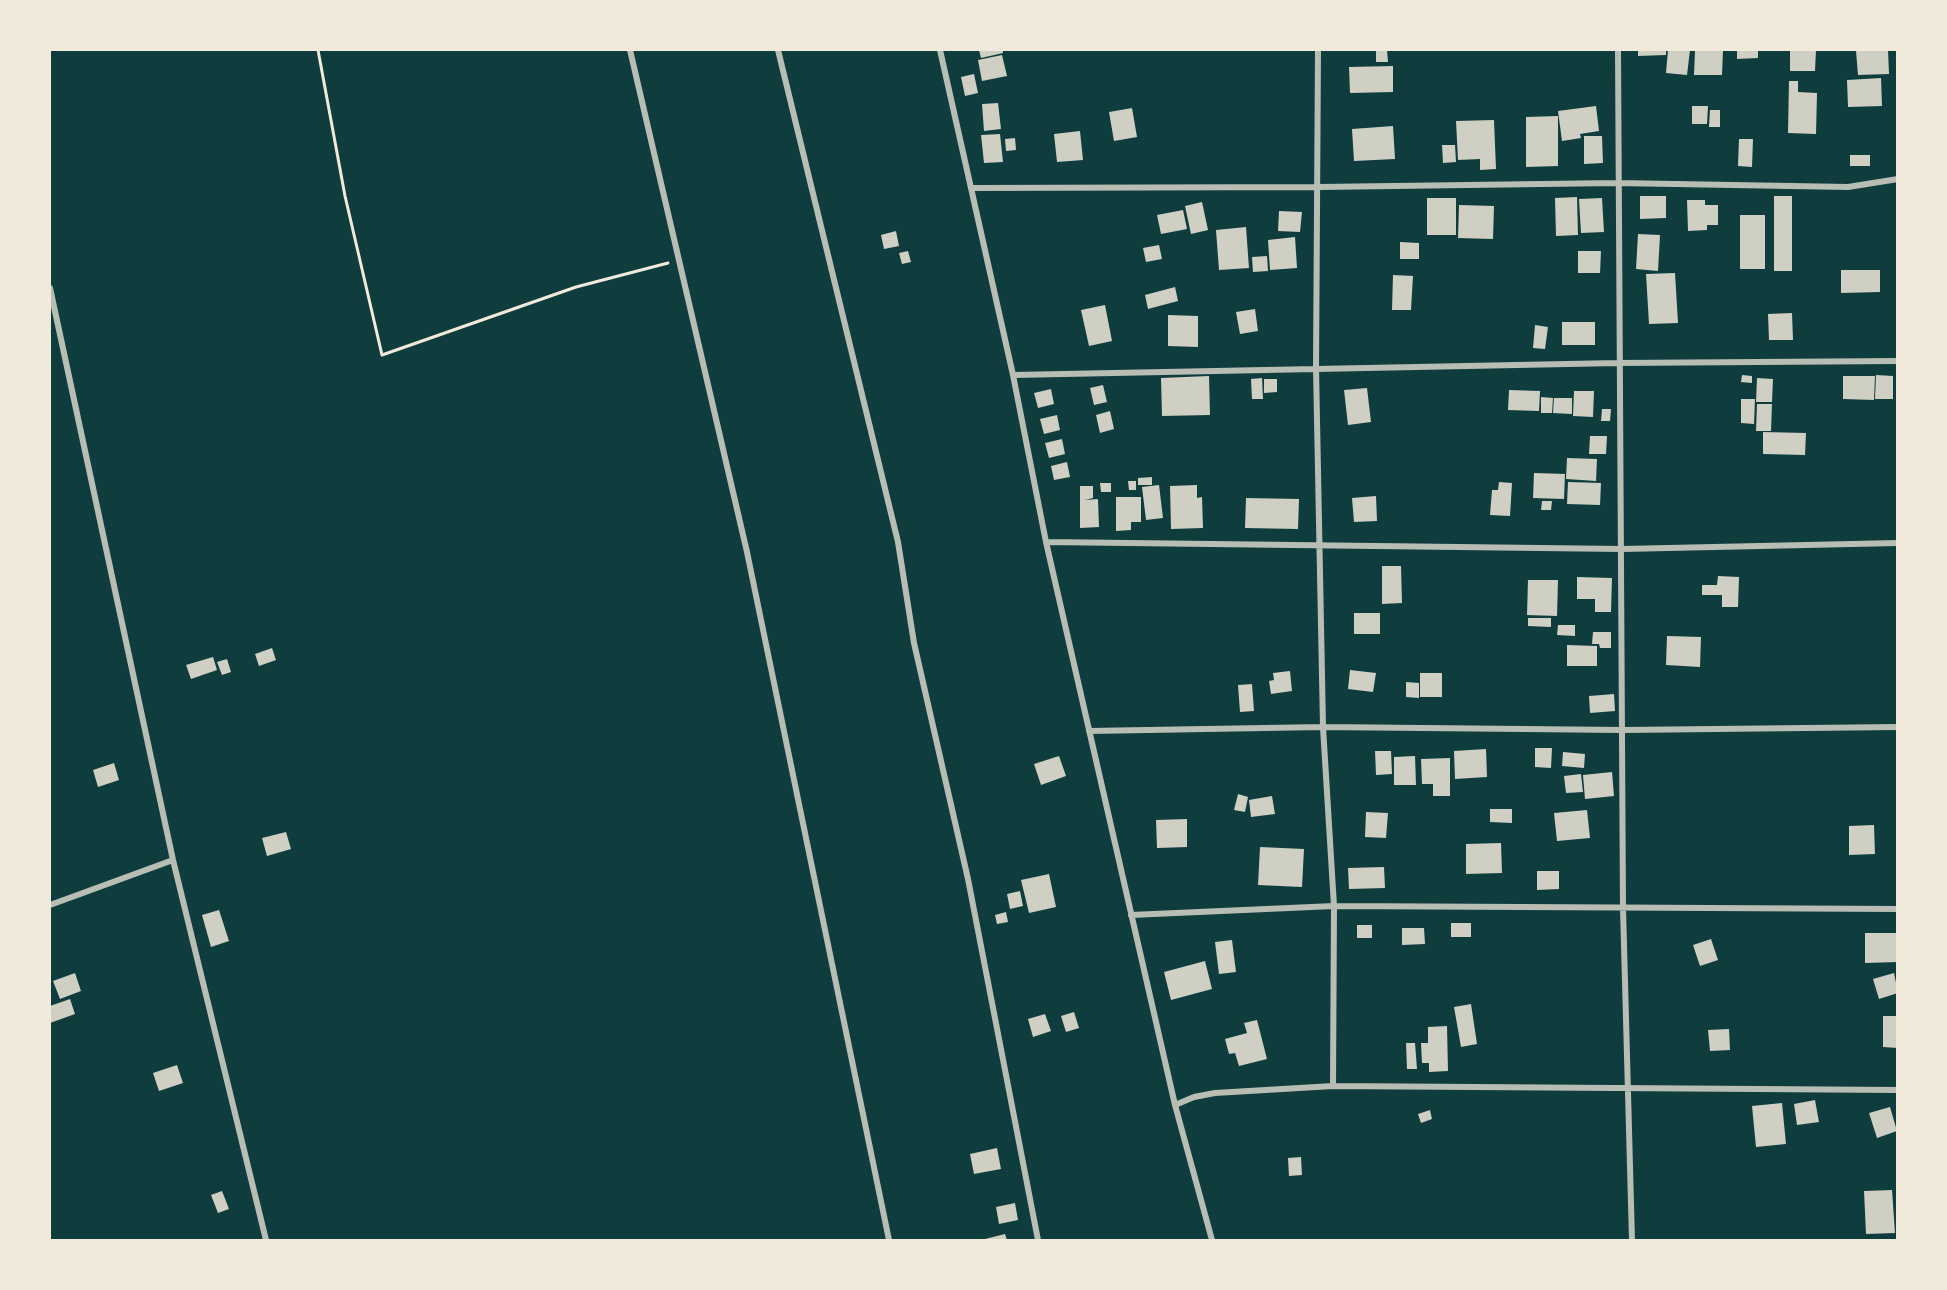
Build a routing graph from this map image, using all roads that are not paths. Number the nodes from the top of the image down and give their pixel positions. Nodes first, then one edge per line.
1 (630, 50) edge
2 (778, 50) edge
3 (940, 50) edge
4 (1318, 50) edge
5 (1618, 50) edge
6 (1898, 179) edge
7 (1617, 183) junction
8 (1319, 187) junction
9 (972, 188) junction
10 (50, 288) edge
11 (51, 303) edge
12 (1898, 361) edge
13 (1618, 363) junction
14 (1316, 368) junction
15 (1013, 375) junction
16 (1046, 542) junction
17 (1898, 543) edge
18 (1321, 547) junction
19 (1622, 549) junction
20 (1323, 727) junction
21 (1898, 727) edge
22 (1623, 730) junction
23 (1089, 731) junction
24 (173, 860) junction
25 (50, 905) edge
26 (1334, 906) junction
27 (1623, 908) junction
28 (1898, 909) edge
29 (1131, 915) junction
30 (1334, 1086) junction
31 (1626, 1089) junction
32 (1898, 1089) edge
33 (1175, 1105) junction
34 (266, 1240) edge
35 (889, 1240) edge
36 (1038, 1240) edge
37 (1211, 1240) edge
38 (1632, 1240) edge

1 - 35 street
2 - 36 street
3 - 9 street
4 - 8 street
5 - 7 street
6 - 7 street
7 - 8 street
7 - 13 street
8 - 9 street
8 - 14 street
9 - 15 street
10 - 11 street
11 - 24 street
12 - 13 street
13 - 14 street
13 - 19 street
14 - 15 street
14 - 18 street
15 - 16 street
16 - 18 street
16 - 23 street
17 - 19 street
18 - 19 street
18 - 20 street
19 - 22 street
20 - 22 street
20 - 23 street
20 - 26 street
21 - 22 street
22 - 27 street
23 - 29 street
24 - 25 street
24 - 34 street
26 - 27 street
26 - 29 street
26 - 30 street
27 - 28 street
27 - 31 street
29 - 33 street
30 - 31 street
30 - 33 street
31 - 32 street
31 - 38 street
33 - 37 street

